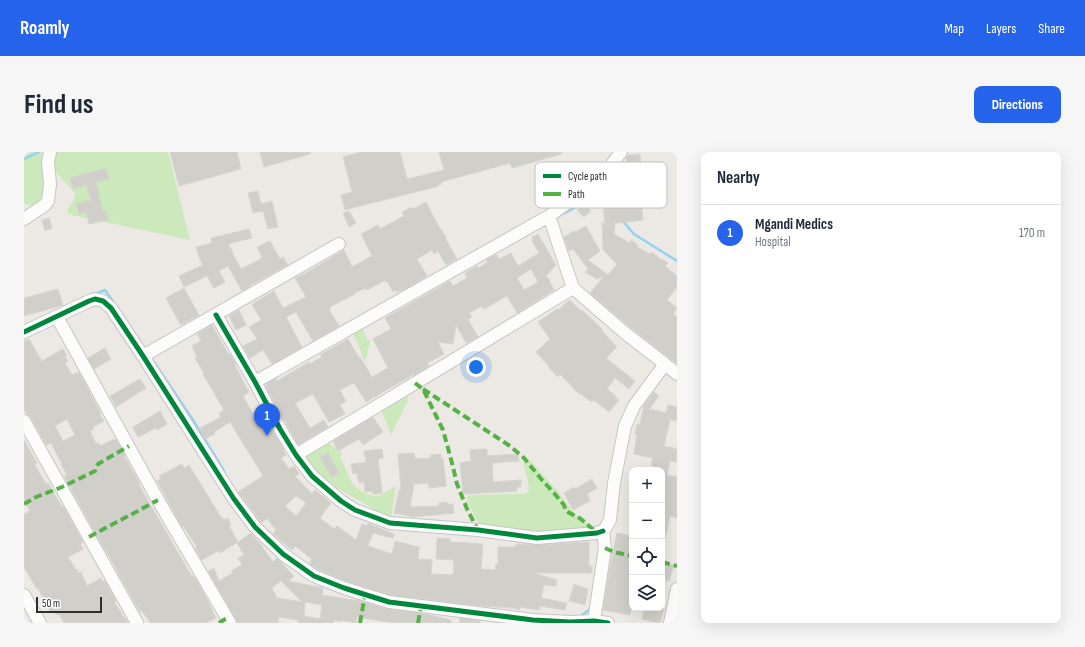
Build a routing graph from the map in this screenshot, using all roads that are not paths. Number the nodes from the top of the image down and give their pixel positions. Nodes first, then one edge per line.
1 (50, 152) edge
2 (621, 152) edge
3 (614, 162) edge
4 (560, 208) edge
5 (24, 209) edge
6 (38, 210) junction
7 (549, 216) junction
8 (24, 219) edge
9 (339, 244) dead end
10 (573, 288) junction
11 (216, 315) junction
12 (57, 316) junction
13 (24, 332) edge
14 (143, 356) junction
15 (665, 364) junction
16 (677, 374) edge
17 (255, 382) junction
18 (24, 421) edge
19 (296, 455) junction
20 (603, 531) junction
21 (677, 589) edge
22 (24, 595) edge
23 (594, 621) junction
24 (40, 623) edge
25 (137, 623) edge
26 (230, 623) edge
27 (608, 623) edge
28 (670, 623) edge

1 - 6 street
2 - 3 street
4 - 7 street
5 - 6 street
6 - 8 street
7 - 10 street
7 - 17 street
9 - 11 street
10 - 15 street
10 - 19 street
11 - 14 street
11 - 17 street
12 - 13 street
12 - 14 street
12 - 26 street
14 - 23 street
15 - 16 street
15 - 20 street
17 - 19 street
18 - 25 street
19 - 20 street
20 - 23 street
21 - 28 street
22 - 24 street
23 - 27 street

